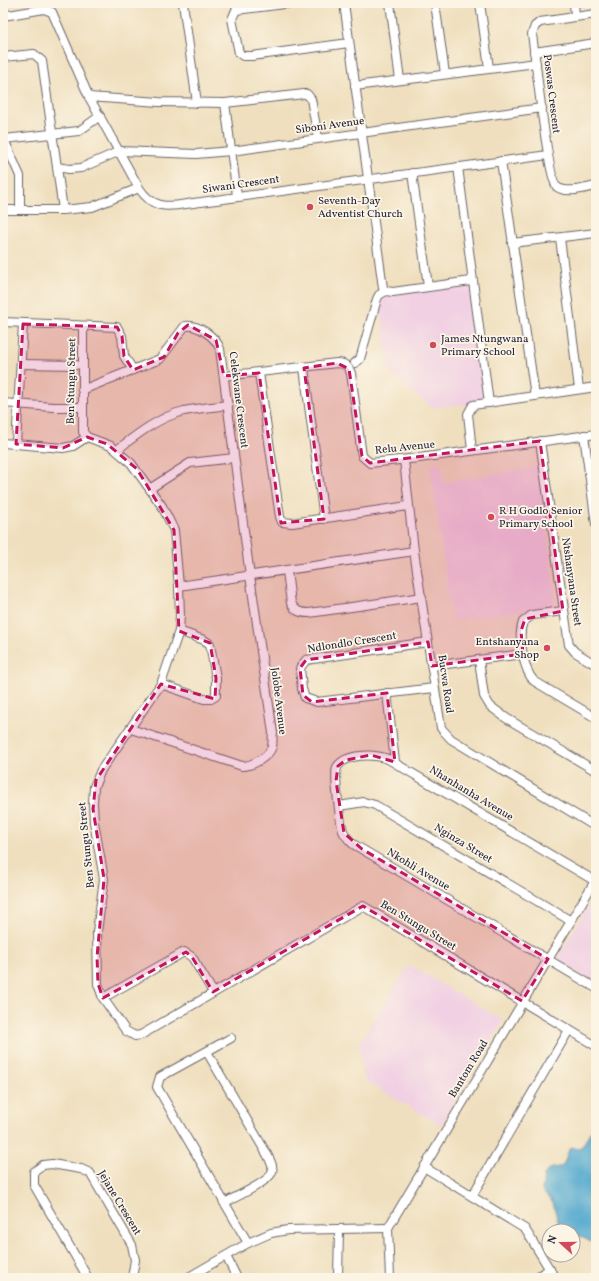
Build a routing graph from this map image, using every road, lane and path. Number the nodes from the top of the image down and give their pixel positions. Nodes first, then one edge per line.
1 (183, 3) edge
2 (292, 3) edge
3 (344, 3) edge
4 (390, 3) edge
5 (436, 3) edge
6 (480, 3) edge
7 (574, 3) edge
8 (596, 14) edge
9 (3, 16) edge
10 (576, 16) junction
11 (349, 43) junction
12 (596, 43) edge
13 (534, 52) junction
14 (3, 57) edge
15 (536, 63) junction
16 (488, 68) junction
17 (445, 74) junction
18 (400, 80) junction
19 (355, 86) junction
20 (89, 97) junction
21 (197, 103) junction
22 (225, 103) junction
23 (542, 108) junction
24 (100, 116) junction
25 (53, 133) junction
26 (360, 133) junction
27 (4, 138) edge
28 (318, 138) junction
29 (120, 151) junction
30 (231, 151) junction
31 (548, 155) junction
32 (501, 161) junction
33 (57, 167) junction
34 (458, 167) junction
35 (412, 173) junction
36 (367, 179) junction
37 (596, 186) edge
38 (139, 188) junction
39 (237, 196) junction
40 (3, 210) edge
41 (20, 210) junction
42 (63, 210) junction
43 (596, 233) edge
44 (560, 238) junction
45 (512, 243) junction
46 (471, 282) junction
47 (428, 286) junction
48 (386, 291) junction
49 (3, 322) edge
50 (23, 324) junction
51 (83, 326) junction
52 (355, 363) dead end
53 (22, 364) junction
54 (76, 365) dead end
55 (304, 368) junction
56 (134, 370) junction
57 (259, 373) junction
58 (224, 376) junction
59 (596, 387) edge
60 (579, 389) junction
61 (82, 390) junction
62 (535, 396) junction
63 (3, 403) edge
64 (489, 403) junction
65 (19, 404) junction
66 (228, 405) junction
67 (82, 407) junction
68 (596, 434) edge
69 (584, 435) junction
70 (87, 437) junction
71 (540, 440) junction
72 (3, 443) edge
73 (16, 444) junction
74 (117, 450) junction
75 (472, 450) junction
76 (234, 458) junction
77 (404, 460) junction
78 (151, 488) junction
79 (408, 506) junction
80 (324, 519) junction
81 (596, 524) edge
82 (414, 551) junction
83 (287, 571) junction
84 (250, 576) junction
85 (179, 586) junction
86 (422, 598) junction
87 (564, 611) junction
88 (179, 631) junction
89 (428, 642) junction
90 (523, 654) junction
91 (479, 660) junction
92 (596, 665) edge
93 (432, 666) junction
94 (161, 684) junction
95 (434, 688) junction
96 (387, 693) junction
97 (596, 718) edge
98 (131, 729) junction
99 (395, 762) junction
100 (596, 771) edge
101 (340, 806) junction
102 (596, 827) edge
103 (595, 880) edge
104 (571, 921) junction
105 (548, 959) junction
106 (596, 988) edge
107 (213, 992) junction
108 (103, 998) junction
109 (522, 1001) junction
110 (569, 1030) junction
111 (231, 1038) dead end
112 (596, 1046) edge
113 (207, 1052) junction
114 (424, 1167) junction
115 (472, 1196) junction
116 (224, 1203) junction
117 (388, 1228) junction
118 (339, 1230) junction
119 (248, 1243) junction
120 (226, 1256) junction
121 (550, 1269) junction
122 (88, 1278) edge
123 (132, 1278) edge
124 (187, 1278) edge
125 (237, 1278) edge
126 (338, 1278) edge
127 (390, 1278) edge
128 (535, 1278) edge
129 (555, 1278) edge

1 - 21 street
2 - 11 street
3 - 11 street
4 - 18 street
5 - 17 street
6 - 16 street
7 - 10 street
8 - 10 street, Poswas Crescent
9 - 20 street, Siwani Crescent
10 - 13 street, Poswas Crescent
11 - 19 street
12 - 13 street
13 - 15 street, Poswas Crescent
14 - 25 street
15 - 16 street
15 - 23 street, Poswas Crescent
16 - 17 street
17 - 18 street
18 - 19 street
19 - 26 street
20 - 21 street
20 - 24 street, Siwani Crescent
21 - 22 street
22 - 28 street
22 - 30 street
23 - 26 street, Siboni Avenue
23 - 31 street, Poswas Crescent
24 - 25 street
24 - 29 street, Siwani Crescent
25 - 27 street
25 - 33 street
26 - 28 street, Siboni Avenue
26 - 36 street
27 - 41 street
28 - 30 street, Siboni Avenue
29 - 30 street, Siboni Avenue
29 - 33 street
29 - 38 street, Siwani Crescent
30 - 39 street
31 - 32 street, Siwani Crescent
31 - 37 street, Poswas Crescent
32 - 34 street, Siwani Crescent
32 - 45 street
33 - 42 street
34 - 35 street, Siwani Crescent
34 - 46 street
35 - 36 street, Siwani Crescent
35 - 47 street
36 - 39 street, Siwani Crescent
36 - 48 street
38 - 39 street, Siwani Crescent
38 - 42 street
40 - 41 street
41 - 42 street
43 - 44 street
44 - 45 street
44 - 60 street
45 - 62 street
46 - 47 street
46 - 64 street
47 - 48 street
48 - 52 street
49 - 50 street
50 - 51 street
50 - 53 street
51 - 56 street
51 - 61 street, Ben Stungu Street
53 - 54 street
53 - 65 street
55 - 57 street, Relu Avenue
55 - 77 street, Relu Avenue
55 - 80 street
56 - 58 street, Celekwane Crescent
56 - 61 street, Celekwane Crescent
57 - 58 street, Relu Avenue
57 - 80 street
58 - 66 street, Celekwane Crescent
59 - 60 street
60 - 62 street
61 - 67 street, Ben Stungu Street
62 - 64 street
63 - 65 street
64 - 75 street
65 - 67 street
65 - 73 street
66 - 74 street
66 - 76 street, Celekwane Crescent
67 - 70 street, Ben Stungu Street
68 - 69 street, Relu Avenue
69 - 71 street, Relu Avenue
69 - 81 street
70 - 73 street
70 - 74 street, Ben Stungu Street
71 - 75 street, Relu Avenue
71 - 87 street, Ntshanyana Street
72 - 73 street
74 - 78 street, Ben Stungu Street
75 - 77 street, Relu Avenue
76 - 78 street
76 - 84 street, Celekwane Crescent
77 - 79 street, Bucwa Road
78 - 85 street, Ben Stungu Street
79 - 80 street
79 - 82 street, Bucwa Road
82 - 83 street
82 - 86 street, Bucwa Road
83 - 84 street
83 - 86 street
84 - 85 street
84 - 98 street, Jolobe Avenue
85 - 88 street, Ben Stungu Street
86 - 89 street, Bucwa Road
87 - 90 street
87 - 92 street, Ntshanyana Street
88 - 94 street, Ben Stungu Street
88 - 94 street
89 - 93 street, Bucwa Road
89 - 96 street, Ndlondlo Crescent
90 - 91 street
90 - 97 street
91 - 93 street
91 - 100 street
93 - 95 street, Bucwa Road
94 - 98 street, Ben Stungu Street
95 - 96 street, Ndlondlo Crescent
95 - 102 street, Bucwa Road
96 - 99 street
98 - 108 street, Ben Stungu Street
99 - 101 street, Nkohli Avenue
99 - 103 street, Nhanhanha Avenue
101 - 104 street, Nginza Street
101 - 105 street, Nkohli Avenue
103 - 104 street, Bantom Road
104 - 105 street, Bantom Road
105 - 106 street, Nkohli Avenue
105 - 109 street, Bantom Road
107 - 108 street, Ben Stungu Street
107 - 108 street
107 - 109 street, Ben Stungu Street
109 - 110 street
109 - 114 street, Bantom Road
110 - 112 street
110 - 115 street
111 - 113 street
113 - 116 street
113 - 116 street
114 - 115 street
114 - 117 street, Bantom Road
115 - 121 street
116 - 119 street
117 - 118 street
117 - 127 street
118 - 119 street
118 - 126 street
119 - 120 street
120 - 124 street
120 - 125 street
121 - 128 street
121 - 129 street
122 - 123 street, Jejane Crescent

